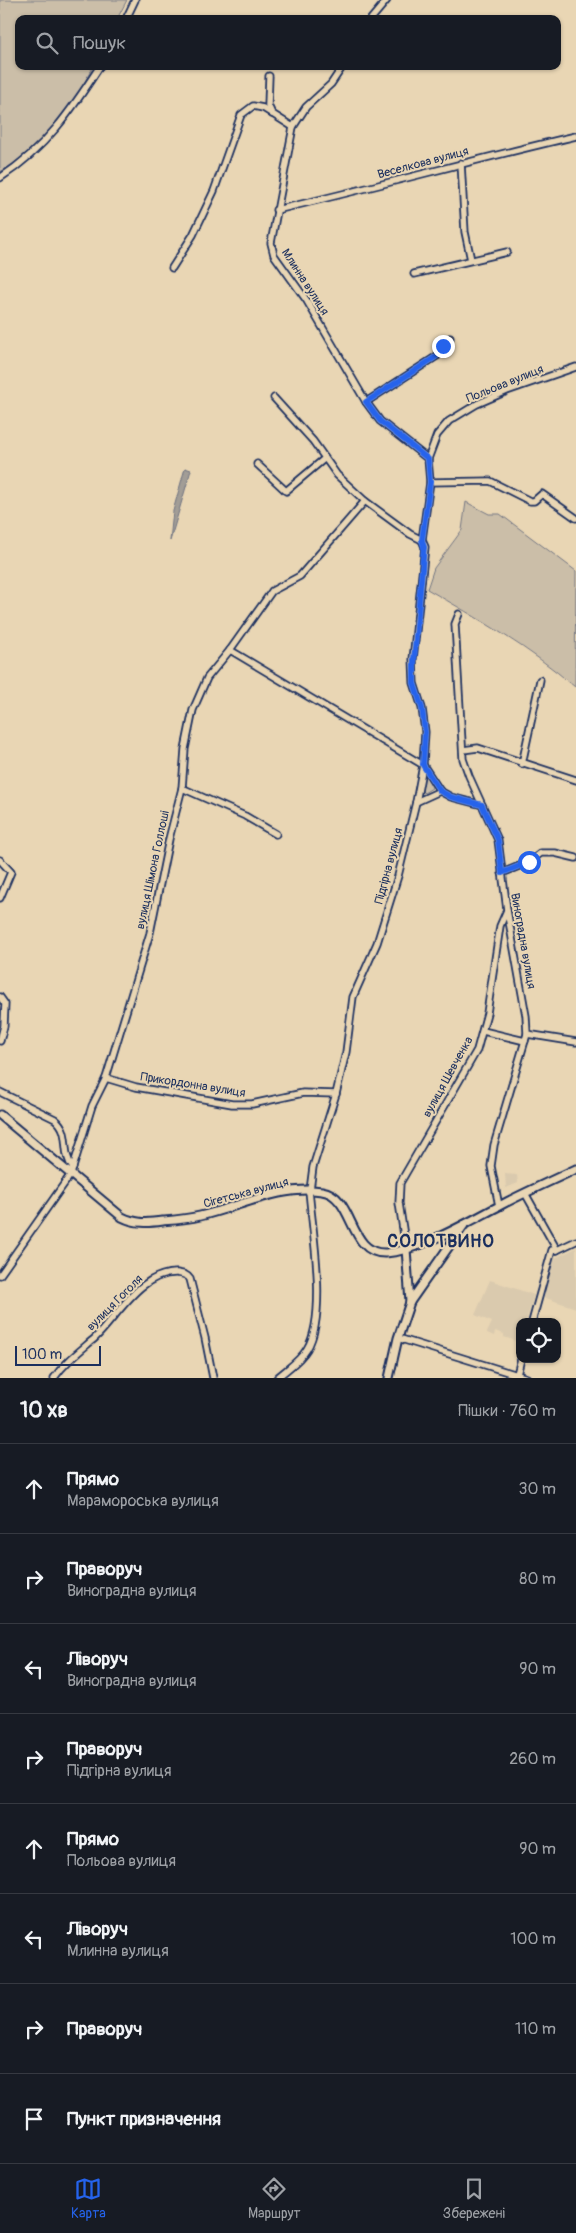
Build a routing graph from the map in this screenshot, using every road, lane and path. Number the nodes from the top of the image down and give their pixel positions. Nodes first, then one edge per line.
1 (135, 0) edge
2 (387, 0) edge
3 (128, 15) edge
4 (375, 15) edge
5 (97, 70) edge
6 (340, 70) edge
7 (270, 76) dead end
8 (272, 114) junction
9 (293, 127) junction
10 (576, 136) edge
11 (461, 163) junction
12 (0, 178) edge
13 (276, 210) junction
14 (508, 252) dead end
15 (471, 260) junction
16 (172, 268) dead end
17 (414, 274) dead end
18 (450, 338) dead end
19 (576, 367) edge
20 (274, 398) dead end
21 (366, 402) junction
22 (324, 459) junction
23 (428, 459) junction
24 (258, 464) dead end
25 (430, 482) junction
26 (365, 501) junction
27 (576, 518) edge
28 (422, 540) junction
29 (459, 614) dead end
30 (230, 650) junction
31 (540, 680) dead end
32 (463, 750) junction
33 (522, 764) junction
34 (423, 765) junction
35 (576, 780) edge
36 (182, 788) junction
37 (440, 791) junction
38 (416, 802) junction
39 (482, 805) junction
40 (276, 834) dead end
41 (576, 858) edge
42 (0, 860) edge
43 (502, 873) junction
44 (0, 898) edge
45 (507, 910) junction
46 (0, 997) edge
47 (483, 1031) junction
48 (527, 1034) junction
49 (0, 1041) edge
50 (525, 1041) junction
51 (576, 1042) edge
52 (106, 1078) junction
53 (0, 1092) edge
54 (336, 1094) junction
55 (0, 1115) edge
56 (576, 1169) edge
57 (72, 1171) junction
58 (309, 1190) junction
59 (525, 1193) junction
60 (499, 1206) junction
61 (464, 1225) junction
62 (576, 1241) edge
63 (406, 1249) junction
64 (557, 1250) junction
65 (0, 1275) edge
66 (410, 1302) junction
67 (533, 1318) edge
68 (398, 1338) junction
69 (520, 1363) edge
70 (516, 1376) edge
71 (54, 1378) edge
72 (213, 1378) edge
73 (276, 1378) edge
74 (389, 1378) edge
75 (527, 1378) edge

1 - 3 street
2 - 4 street
5 - 12 street
6 - 9 street, Млинна вулиця
7 - 8 street
8 - 9 street
8 - 16 street
9 - 13 street, Млинна вулиця
10 - 11 street, Веселкова вулиця
11 - 13 street, Веселкова вулиця
11 - 15 street
13 - 21 street, Млинна вулиця
14 - 15 street
15 - 17 street
18 - 21 street
19 - 23 street, Польова вулиця
20 - 22 street
21 - 23 street, Млинна вулиця
22 - 24 street
22 - 26 street
23 - 25 street, Польова вулиця
25 - 27 street
25 - 28 street, Польова вулиця
26 - 28 street
26 - 30 street, вулиця Шімона Голлоші
28 - 34 street, Підгірна вулиця
29 - 32 street, Виноградна вулиця
30 - 34 street
30 - 36 street, вулиця Шімона Голлоші
31 - 33 street
32 - 33 street
32 - 39 street, Виноградна вулиця
33 - 35 street
34 - 37 street
34 - 38 street, Підгірна вулиця
36 - 40 street
36 - 52 street, вулиця Шімона Голлоші
37 - 38 street
37 - 39 street
38 - 54 street, Підгірна вулиця
39 - 43 street, Виноградна вулиця
41 - 43 street
42 - 44 street
43 - 45 street, Виноградна вулиця
45 - 47 street, вулиця Шевченка
45 - 48 street, Виноградна вулиця
46 - 49 street
47 - 50 street
47 - 63 street, вулиця Шевченка
48 - 50 street
48 - 51 street
50 - 60 street
52 - 54 street, Прикордонна вулиця
52 - 57 street, вулиця Шімона Голлоші
53 - 57 street
54 - 58 street, Підгірна вулиця
55 - 57 street, Сігетська вулиця
56 - 59 street, Сігетська вулиця
57 - 58 street, Сігетська вулиця
57 - 65 street, вулиця Шімона Голлоші
58 - 63 street, Сігетська вулиця
58 - 73 street, Підгірна вулиця
59 - 60 street, Сігетська вулиця
59 - 64 street
60 - 61 street, Сігетська вулиця
61 - 63 street, Сігетська вулиця
61 - 66 street
62 - 64 street
63 - 66 street
64 - 67 street
66 - 68 street
68 - 70 street
68 - 74 street
69 - 70 street
70 - 75 street
71 - 72 street, вулиця Гоголя

